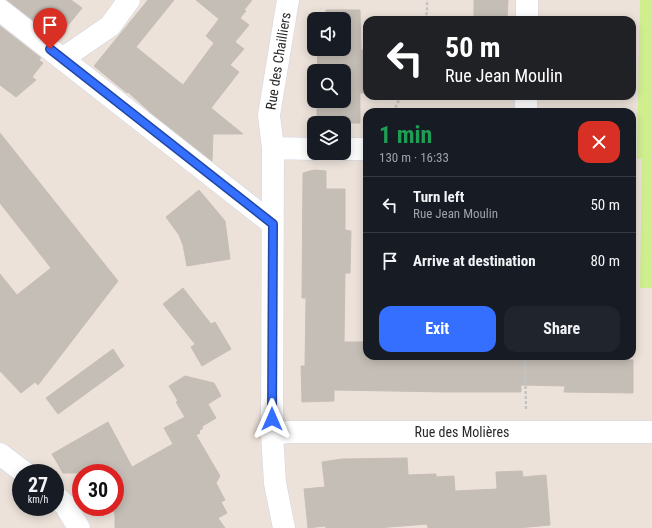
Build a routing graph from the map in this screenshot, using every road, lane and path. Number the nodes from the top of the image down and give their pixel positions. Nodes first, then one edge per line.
1 (129, 0) edge
2 (288, 0) edge
3 (427, 0) edge
4 (527, 0) edge
5 (0, 10) edge
6 (426, 16) edge
7 (526, 16) edge
8 (62, 59) junction
9 (273, 148) junction
10 (307, 149) edge
11 (351, 149) edge
12 (363, 150) edge
13 (273, 224) junction
14 (525, 360) edge
15 (526, 432) junction
16 (652, 432) edge
17 (272, 434) junction
18 (0, 454) edge
19 (13, 464) edge
20 (64, 504) edge
21 (79, 528) edge
22 (284, 528) edge

1 - 8 street
2 - 9 street, Rue des Chailliers
3 - 6 path
4 - 7 street
5 - 8 street
8 - 13 street
9 - 10 street
9 - 13 street, Rue des Chailliers
11 - 12 street
13 - 17 street, Rue des Chailliers
14 - 15 path
15 - 16 street, Rue des Molières
15 - 17 street, Rue des Molières
17 - 22 street, Rue des Chailliers
18 - 19 street
20 - 21 street

